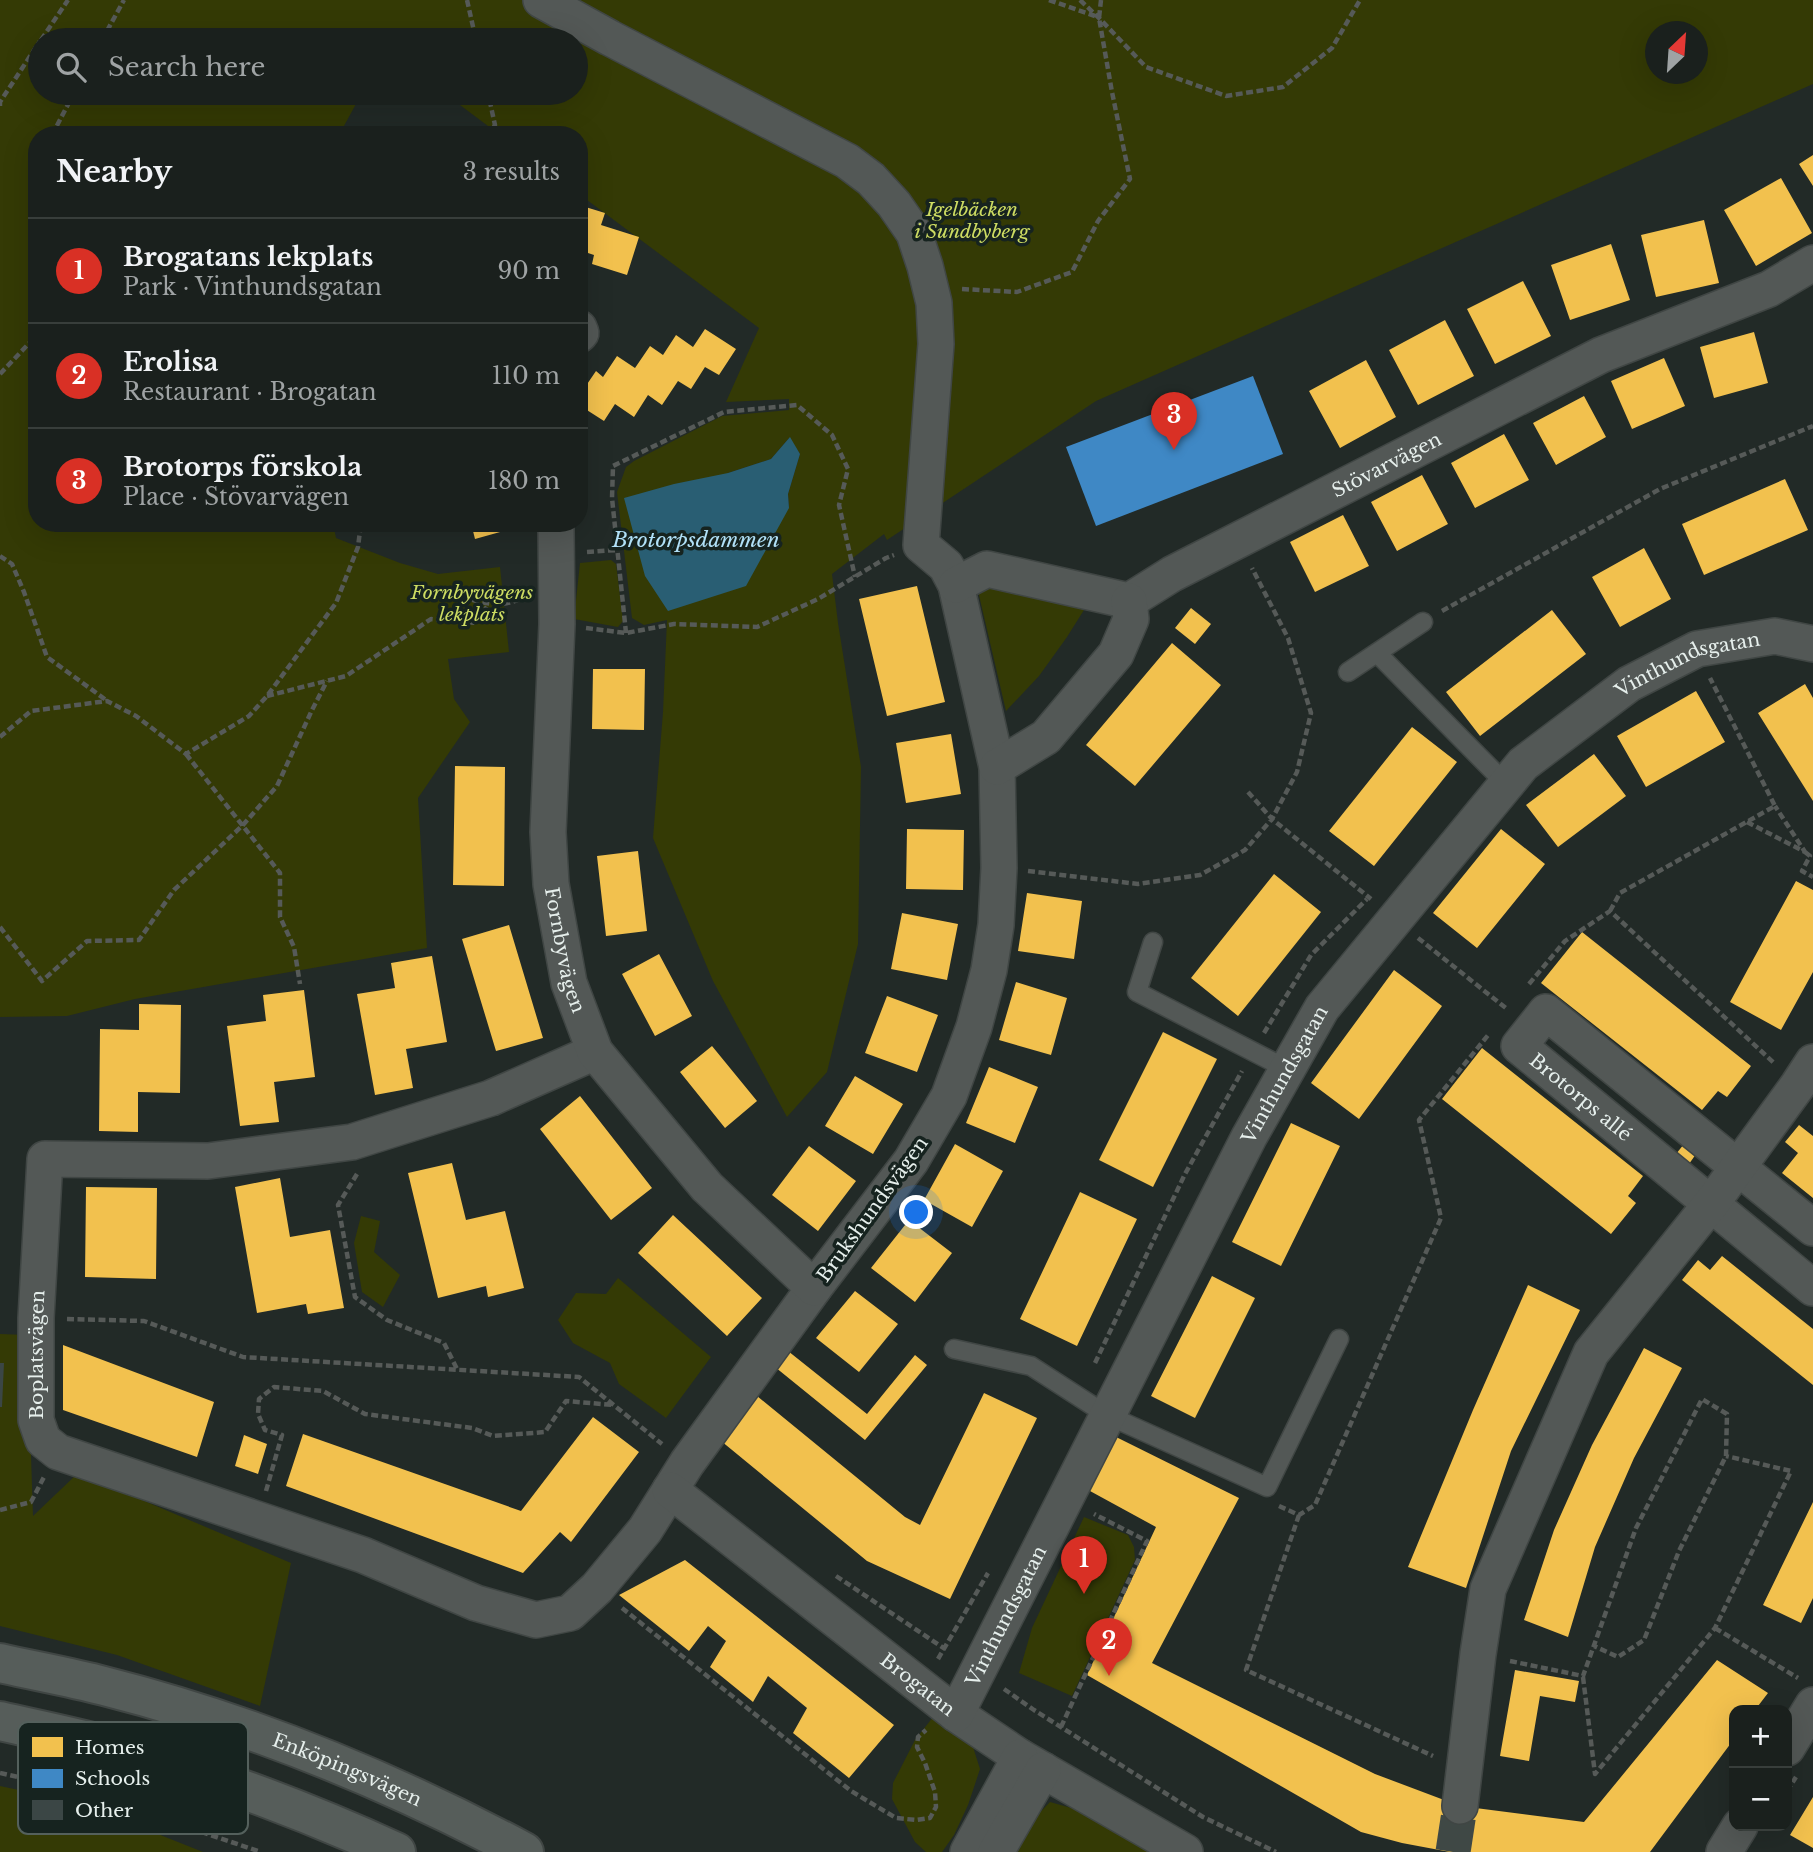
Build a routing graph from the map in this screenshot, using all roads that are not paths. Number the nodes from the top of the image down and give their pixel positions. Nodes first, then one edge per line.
1 (541, 0) edge
2 (1813, 263) edge
3 (556, 532) edge
4 (956, 585) junction
5 (1129, 601) junction
6 (1423, 622) road end
7 (1813, 644) edge
8 (1377, 653) junction
9 (1348, 672) dead end
10 (997, 767) junction
11 (1506, 784) junction
12 (1153, 942) dead end
13 (595, 1052) junction
14 (1287, 1069) junction
15 (1805, 1074) edge
16 (1738, 1167) junction
17 (1710, 1204) junction
18 (1813, 1228) edge
19 (814, 1288) junction
20 (1813, 1288) edge
21 (1339, 1339) dead end
22 (954, 1349) dead end
23 (1108, 1415) junction
24 (672, 1465) junction
25 (0, 1663) edge
26 (1808, 1693) edge
27 (956, 1714) junction
28 (0, 1721) edge
29 (223, 1722) edge
30 (18, 1725) edge
31 (248, 1731) edge
32 (1792, 1735) edge
33 (1032, 1763) junction
34 (248, 1791) edge
35 (1460, 1806) tunnel mouth
36 (1737, 1831) edge
37 (396, 1852) edge
38 (524, 1852) edge
39 (968, 1852) edge
40 (996, 1852) edge
41 (1185, 1852) edge
42 (1724, 1852) edge

1 - 4 street
2 - 5 street, Stövarvägen
3 - 13 street, Fornbyvägen
4 - 5 street
4 - 10 street, Brukshundsvägen
5 - 10 street
6 - 8 lane
7 - 11 street, Vinthundsgatan
8 - 9 lane
8 - 11 lane
10 - 19 street, Brukshundsvägen
11 - 14 street, Vinthundsgatan
12 - 14 lane
13 - 19 street, Fornbyvägen
13 - 24 street, Boplatsvägen
14 - 23 street, Vinthundsgatan
15 - 16 street
16 - 17 street
16 - 17 street, Brotorps allé
16 - 18 street, Brotorps allé
17 - 20 street, Brotorps allé
17 - 35 street
19 - 24 street, Brukshundsvägen
21 - 23 lane
22 - 23 lane
23 - 27 street, Vinthundsgatan
24 - 27 street, Brogatan
25 - 29 main road, Enköpingsvägen
26 - 32 street
27 - 33 street, Brogatan
28 - 30 main road
31 - 38 main road, Enköpingsvägen
33 - 39 street
33 - 40 street
33 - 41 street, Brogatan
34 - 37 main road
36 - 42 street

